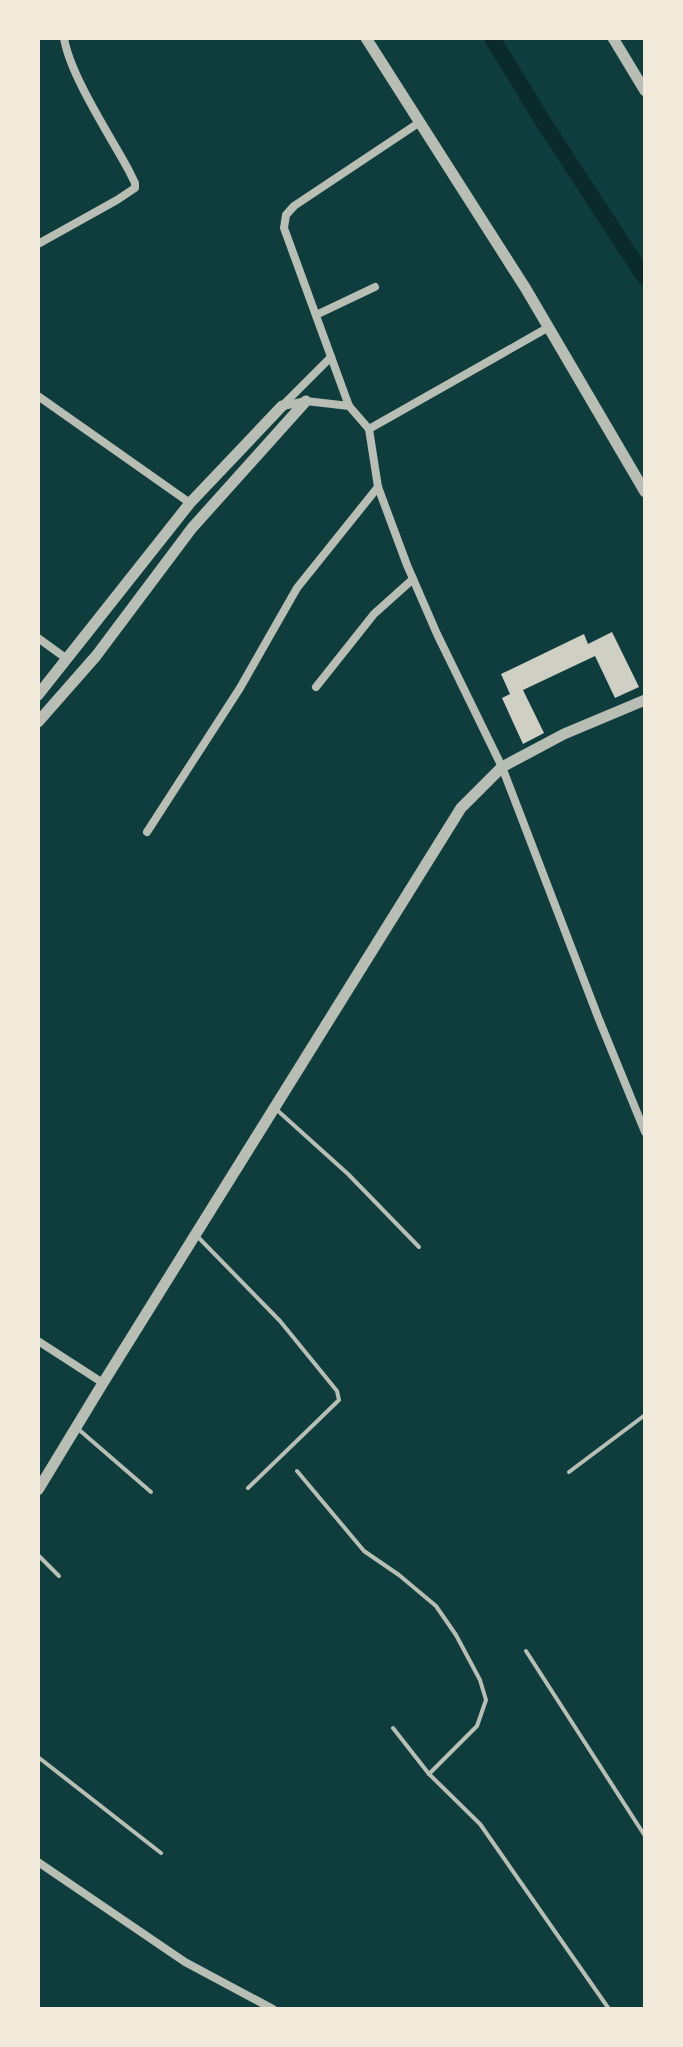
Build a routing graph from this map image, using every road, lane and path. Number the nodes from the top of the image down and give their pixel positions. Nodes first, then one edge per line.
1 (64, 38) edge
2 (366, 38) edge
3 (613, 38) edge
4 (645, 91) edge
5 (420, 122) junction
6 (38, 244) edge
7 (375, 287) dead end
8 (316, 315) junction
9 (549, 327) junction
10 (331, 357) junction
11 (38, 396) edge
12 (306, 401) junction
13 (282, 406) junction
14 (349, 406) junction
15 (369, 429) junction
16 (378, 487) junction
17 (645, 492) edge
18 (190, 503) junction
19 (413, 579) junction
20 (38, 638) edge
21 (67, 659) junction
22 (316, 687) dead end
23 (38, 695) edge
24 (645, 700) edge
25 (38, 722) edge
26 (502, 767) junction
27 (147, 832) dead end
28 (275, 1108) junction
29 (645, 1132) edge
30 (196, 1234) junction
31 (419, 1247) dead end
32 (38, 1341) edge
33 (103, 1383) junction
34 (645, 1415) edge
35 (76, 1427) junction
36 (297, 1471) dead end
37 (569, 1472) dead end
38 (248, 1488) dead end
39 (38, 1490) edge
40 (151, 1492) dead end
41 (38, 1555) edge
42 (59, 1576) dead end
43 (526, 1651) dead end
44 (393, 1728) dead end
45 (38, 1757) edge
46 (429, 1774) junction
47 (645, 1836) edge
48 (161, 1853) dead end
49 (38, 1862) edge
50 (273, 2009) edge
51 (609, 2009) edge

1 - 6 street
2 - 5 street
3 - 4 street
5 - 8 street
5 - 9 street
7 - 8 street
8 - 10 street
9 - 15 street
9 - 17 street
10 - 13 street
10 - 14 street
11 - 18 street
12 - 13 street
12 - 14 street
12 - 25 street
13 - 18 street
14 - 15 street
15 - 16 street
16 - 19 street
16 - 27 street
18 - 21 street
19 - 22 street
19 - 26 street
20 - 21 street
21 - 23 street
24 - 26 street
26 - 28 street
26 - 29 street
28 - 30 street
28 - 31 lane
30 - 33 street
30 - 38 lane
32 - 33 street
33 - 35 street
34 - 37 lane
35 - 39 street
35 - 40 lane
36 - 46 lane
41 - 42 lane
43 - 47 lane
44 - 46 lane
45 - 48 lane
46 - 51 lane
49 - 50 street

